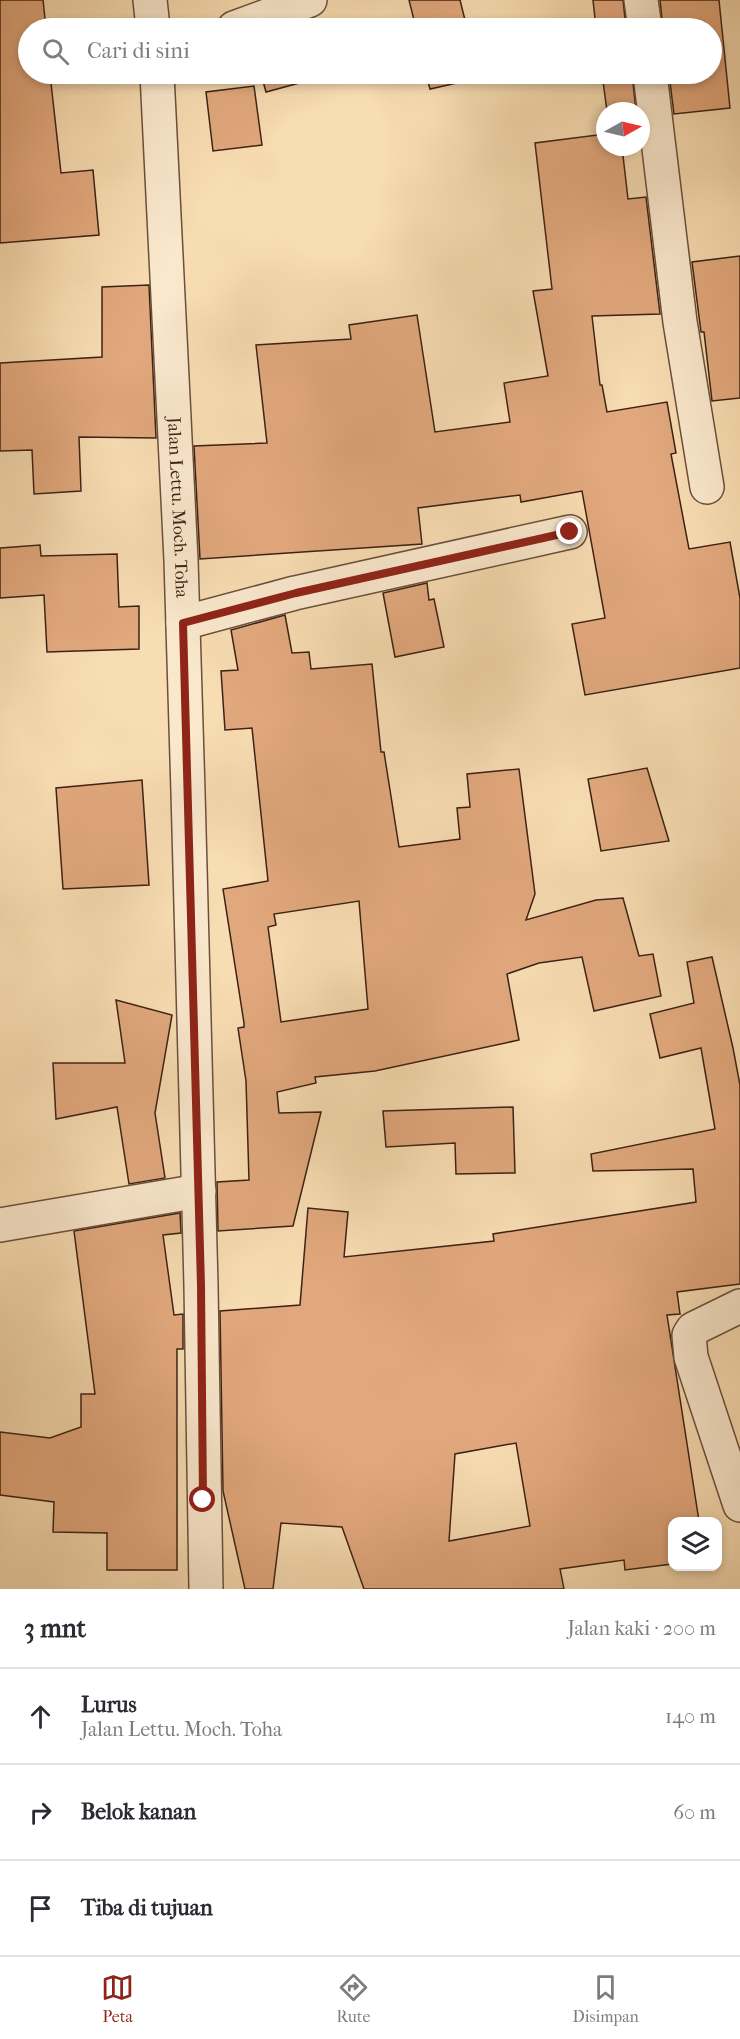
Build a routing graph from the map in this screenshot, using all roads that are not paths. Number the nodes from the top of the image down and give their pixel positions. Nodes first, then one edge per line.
1 (150, 0) edge
2 (310, 0) edge
3 (641, 0) edge
4 (152, 18) edge
5 (261, 18) edge
6 (644, 18) edge
7 (157, 84) edge
8 (651, 84) edge
9 (707, 487) dead end
10 (570, 532) dead end
11 (183, 623) junction
12 (199, 1191) junction
13 (0, 1226) edge
14 (740, 1306) edge
15 (740, 1505) edge
16 (206, 1589) edge

1 - 4 street
2 - 5 street
3 - 6 street
7 - 11 street, Jalan Lettu. Moch. Toha
8 - 9 street
10 - 11 street
11 - 12 street, Jalan Lettu. Moch. Toha
12 - 13 street
12 - 16 street, Jalan Lettu. Moch. Toha
14 - 15 street

